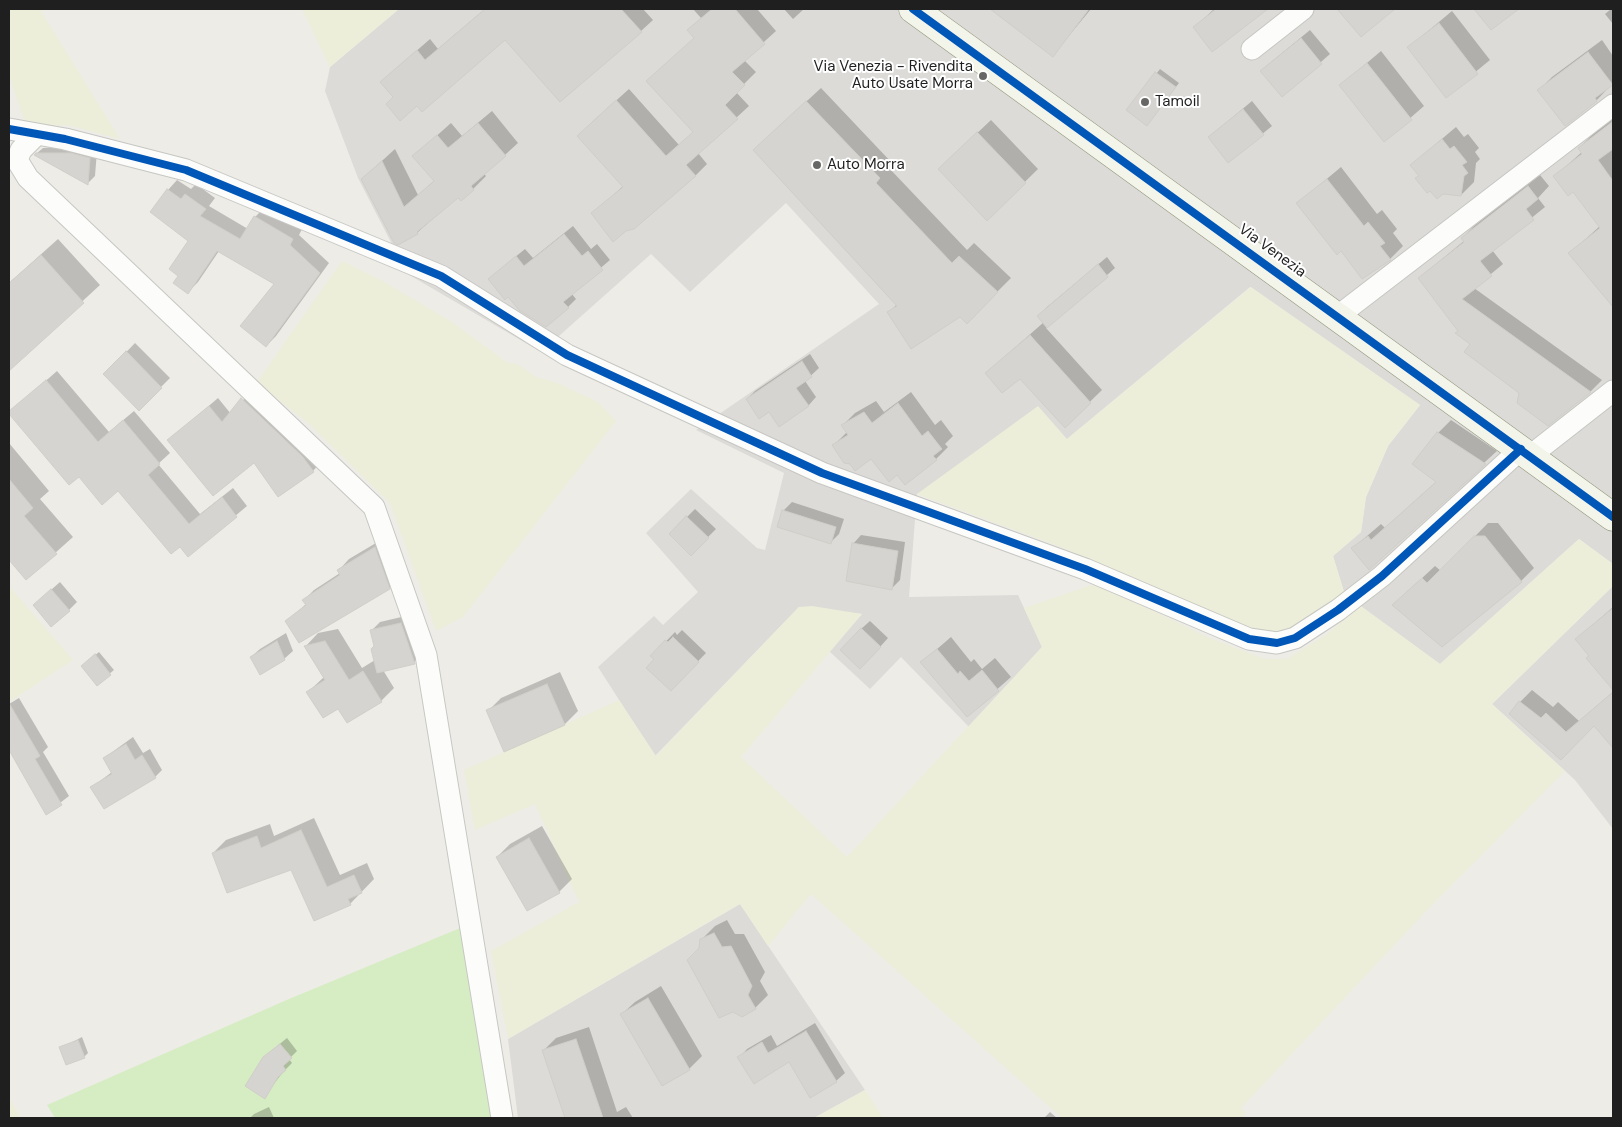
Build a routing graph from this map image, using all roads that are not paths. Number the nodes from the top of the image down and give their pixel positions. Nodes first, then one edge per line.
1 (913, 9) edge
2 (1302, 9) edge
3 (1252, 49) dead end
4 (1613, 105) edge
5 (9, 129) edge
6 (37, 134) junction
7 (1338, 316) junction
8 (1613, 391) edge
9 (1526, 452) junction
10 (1613, 517) edge
11 (502, 1118) edge

1 - 7 main road, Via Venezia
2 - 3 street
4 - 7 street
5 - 6 street
6 - 9 street
6 - 11 street
7 - 9 main road, Via Venezia
8 - 9 street
9 - 10 main road, Via Venezia

